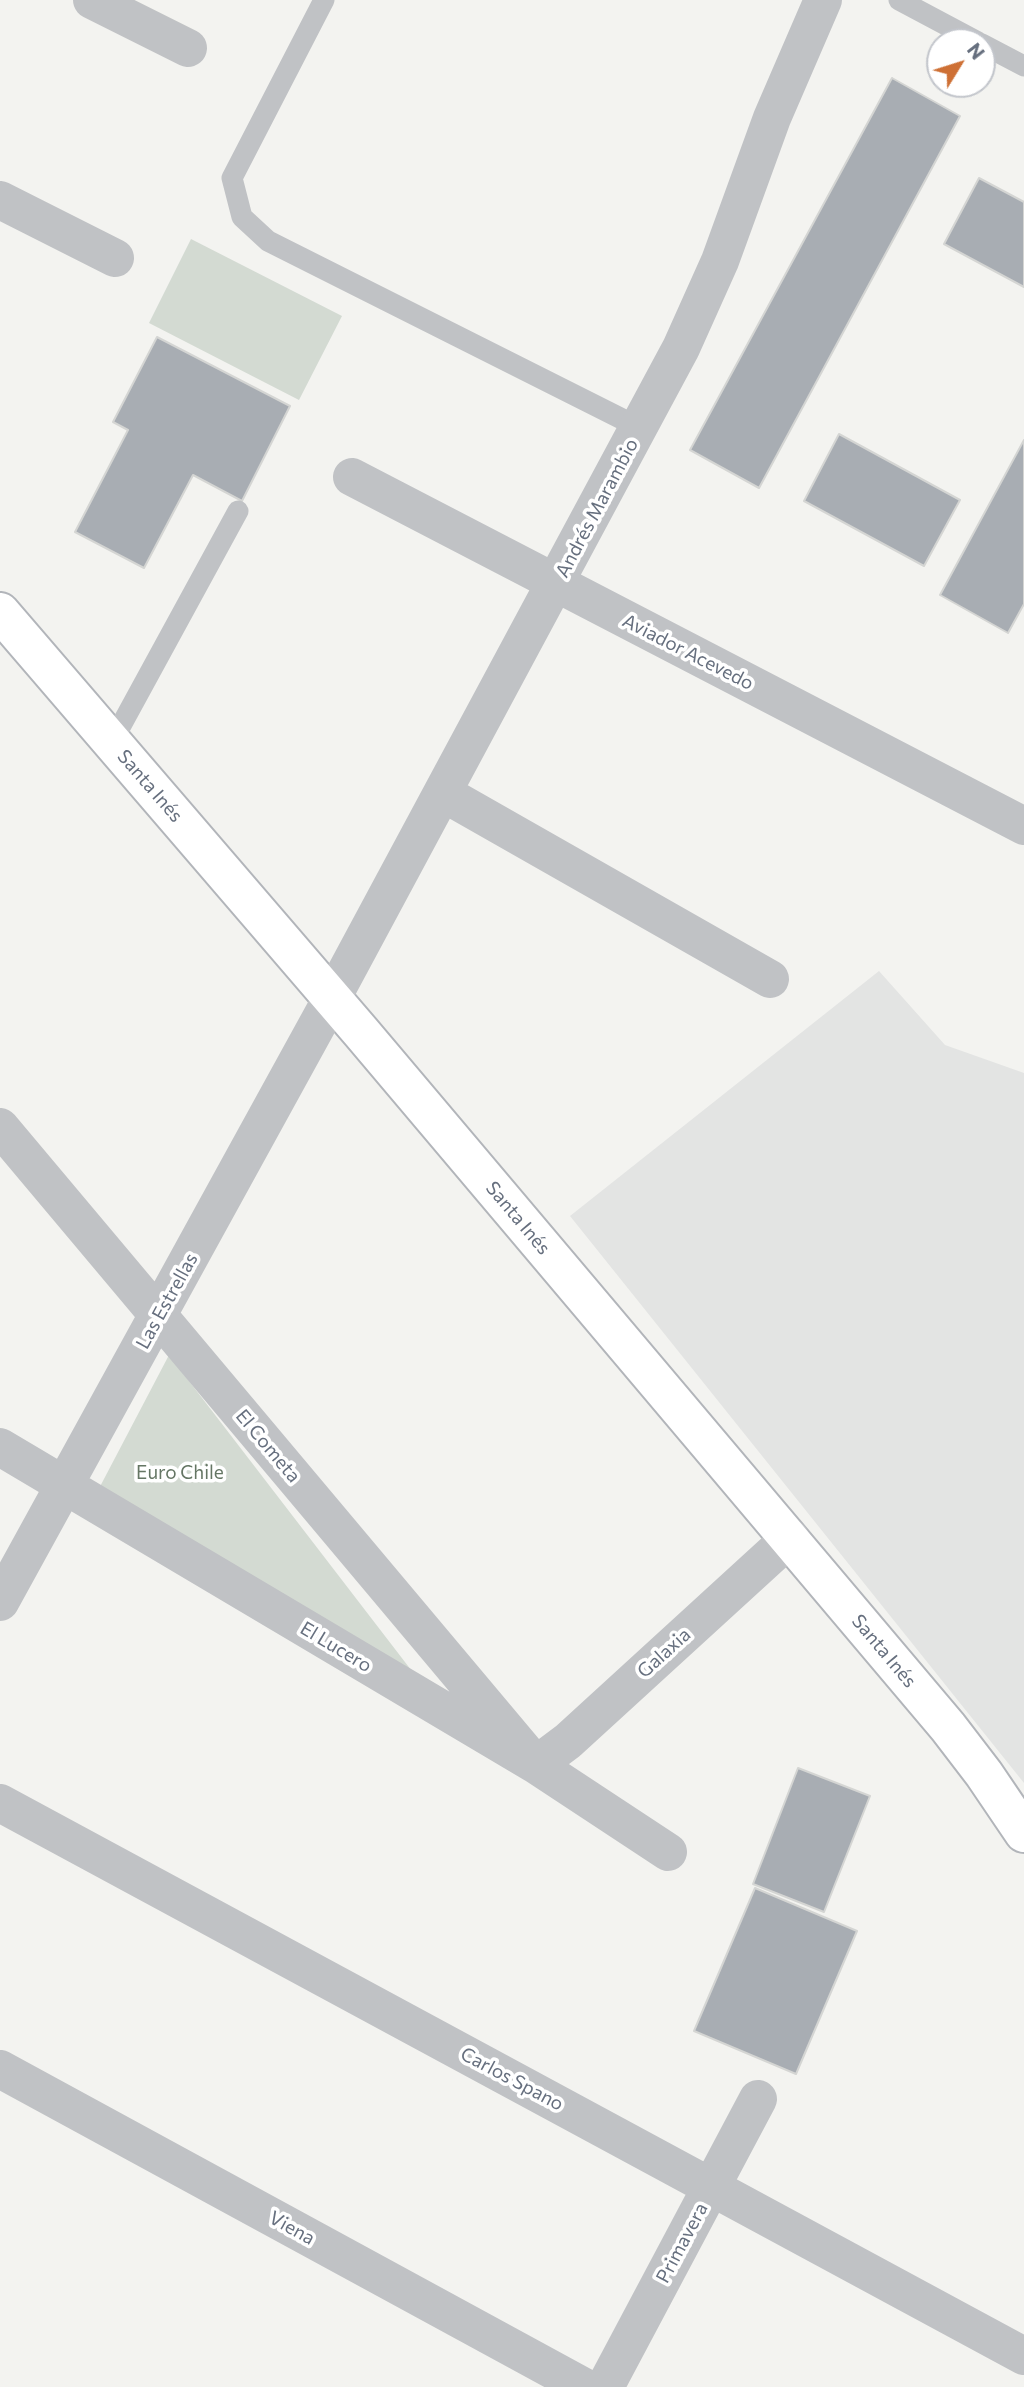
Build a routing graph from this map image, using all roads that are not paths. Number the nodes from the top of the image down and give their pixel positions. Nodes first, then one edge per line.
1 (92, 0) edge
2 (324, 0) edge
3 (823, 0) edge
4 (899, 0) edge
5 (952, 28) edge
6 (188, 48) dead end
7 (996, 51) edge
8 (1024, 66) edge
9 (0, 200) edge
10 (114, 258) dead end
11 (640, 428) junction
12 (352, 477) dead end
13 (237, 511) dead end
14 (556, 583) junction
15 (1, 617) edge
16 (112, 743) junction
17 (443, 793) junction
18 (1024, 826) edge
19 (770, 979) dead end
20 (332, 998) junction
21 (0, 1127) edge
22 (159, 1316) junction
23 (0, 1447) edge
24 (63, 1486) junction
25 (790, 1538) junction
26 (0, 1602) edge
27 (536, 1765) junction
28 (0, 1803) edge
29 (1024, 1833) edge
30 (668, 1852) dead end
31 (0, 2069) edge
32 (758, 2099) dead end
33 (712, 2187) junction
34 (1024, 2356) edge
35 (584, 2387) edge
36 (606, 2387) edge

1 - 6 street
2 - 11 lane
3 - 11 street, Andrés Marambio
4 - 5 lane
7 - 8 lane
9 - 10 street
11 - 14 street, Andrés Marambio
12 - 14 street, Aviador Acevedo
13 - 16 lane
14 - 17 street, Andrés Marambio
14 - 18 street, Aviador Acevedo
15 - 16 street, Santa Inés
16 - 20 street, Santa Inés
17 - 19 street
17 - 20 street, Andrés Marambio
20 - 22 street, Las Estrellas
20 - 25 street, Santa Inés
21 - 22 street, El Cometa
22 - 24 street, Las Estrellas
22 - 27 street, El Cometa
23 - 24 street, El Lucero
24 - 26 street, Las Estrellas
24 - 27 street, El Lucero
25 - 27 street, Galaxia
25 - 29 street, Santa Inés
27 - 30 street, El Lucero
28 - 33 street, Carlos Spano
31 - 35 street, Viena
32 - 33 street, Primavera
33 - 34 street, Carlos Spano
33 - 36 street, Primavera

